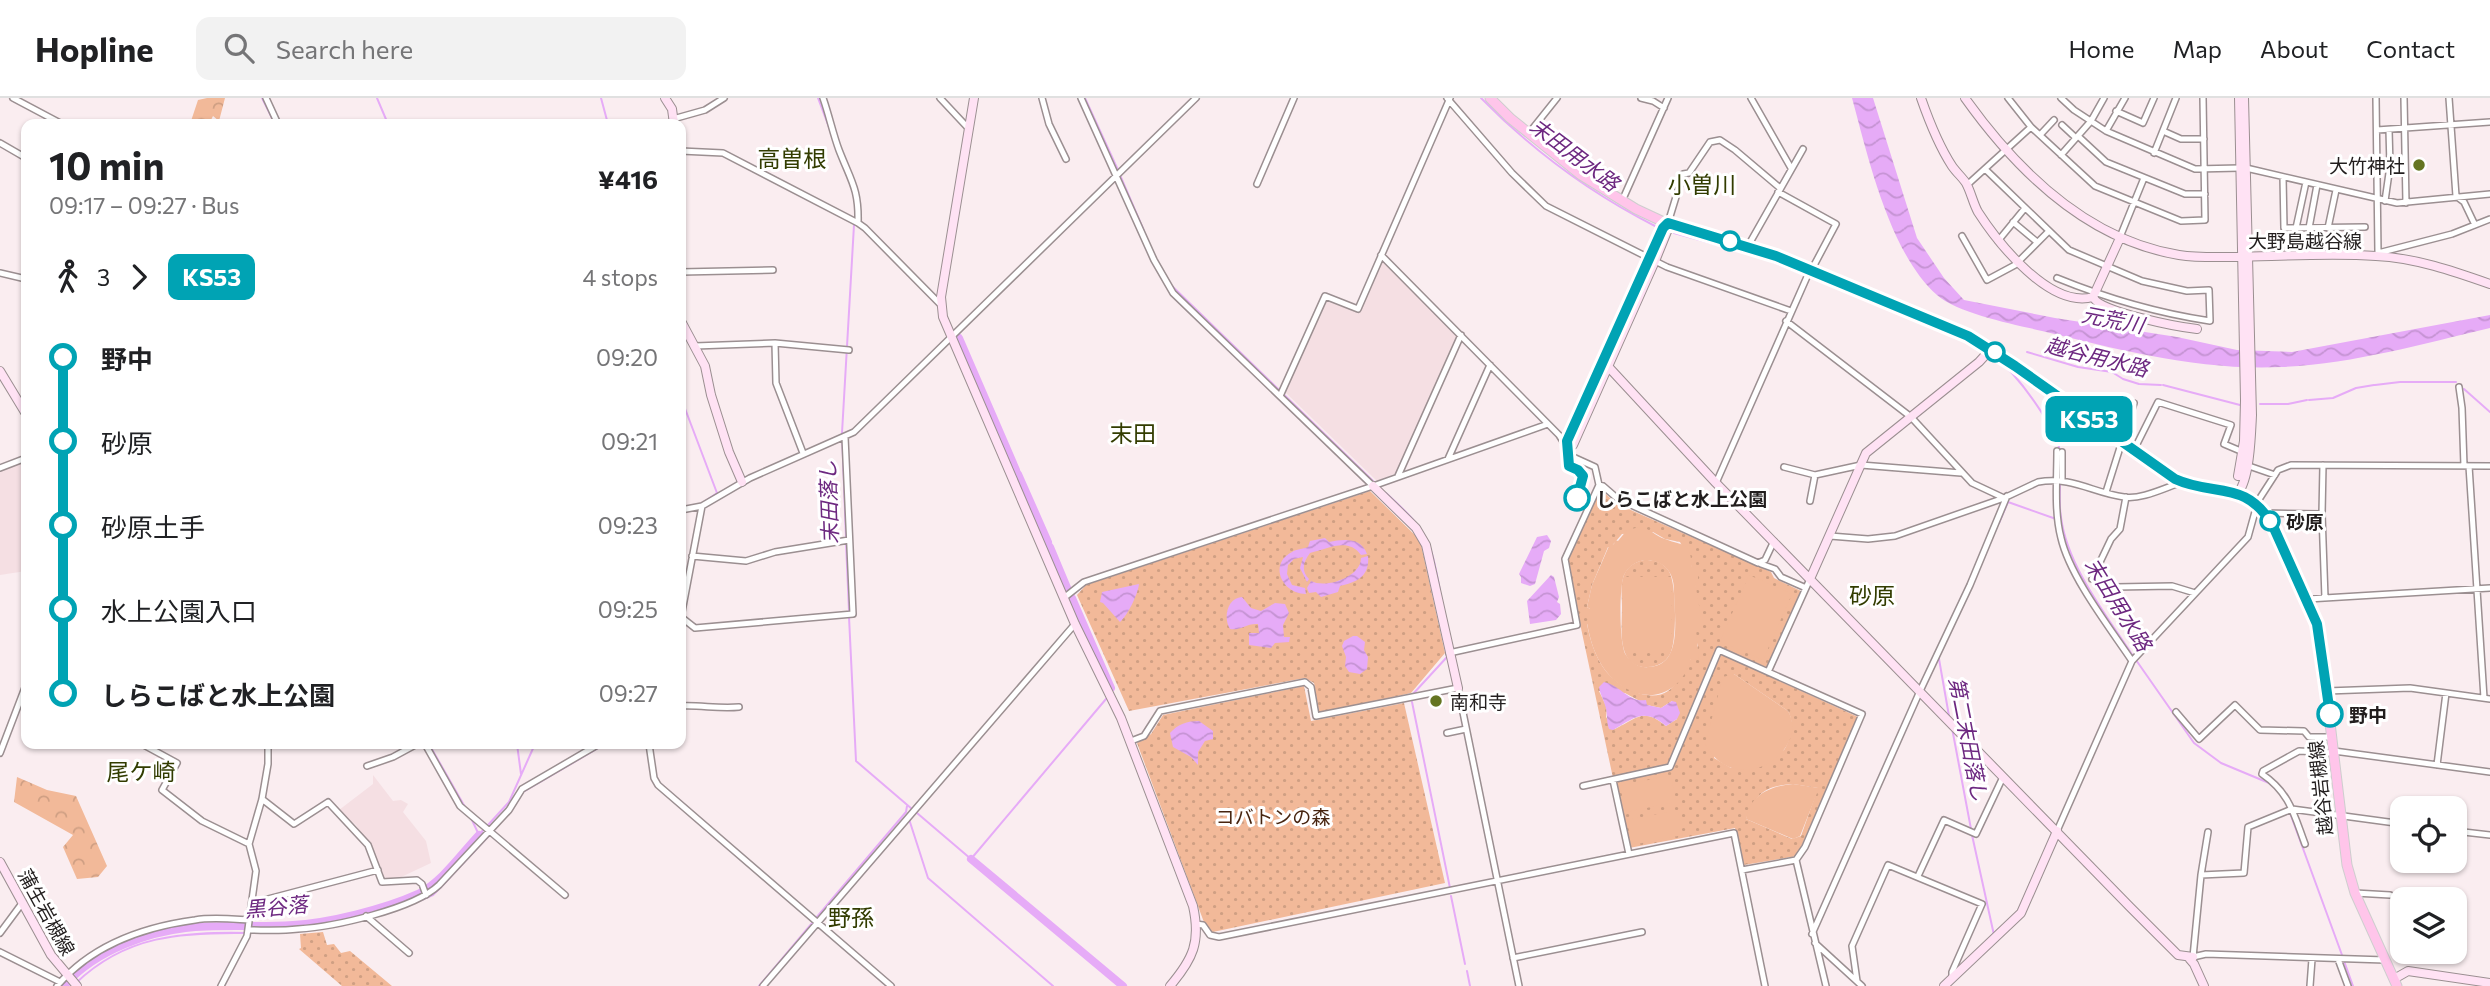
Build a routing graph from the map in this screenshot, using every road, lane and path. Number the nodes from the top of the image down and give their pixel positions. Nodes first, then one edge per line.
1 (13, 98) edge
2 (266, 98) edge
3 (665, 98) edge
4 (724, 98) edge
5 (823, 98) edge
6 (940, 98) edge
7 (974, 98) edge
8 (1042, 98) edge
9 (1081, 98) edge
10 (1196, 98) edge
11 (1294, 98) edge
12 (1490, 98) edge
13 (1557, 98) edge
14 (1641, 98) edge
15 (1668, 98) edge
16 (1751, 98) edge
17 (1921, 98) edge
18 (1965, 98) edge
19 (2008, 98) edge
20 (2061, 98) edge
21 (2104, 98) edge
22 (2125, 98) edge
23 (2154, 98) edge
24 (2176, 98) edge
25 (2203, 98) edge
26 (2239, 98) edge
27 (2244, 98) edge
28 (2376, 98) edge
29 (2404, 98) edge
30 (2449, 98) edge
31 (1449, 99) edge
32 (1664, 108) junction
33 (2116, 111) junction
34 (53, 119) edge
35 (276, 119) edge
36 (673, 119) edge
37 (681, 119) edge
38 (2054, 120) dead end
39 (2091, 121) junction
40 (2490, 122) edge
41 (2062, 125) dead end
42 (2451, 125) junction
43 (2031, 127) junction
44 (969, 129) junction
45 (2404, 129) junction
46 (2377, 130) junction
47 (2389, 130) junction
48 (2106, 131) junction
49 (2163, 131) junction
50 (1529, 133) junction
51 (2040, 135) junction
52 (2077, 137) junction
53 (2204, 139) junction
54 (0, 143) edge
55 (1803, 149) dead end
56 (2007, 150) junction
57 (686, 151) edge
58 (2154, 153) junction
59 (21, 155) edge
60 (2061, 155) junction
61 (1066, 159) dead end
62 (1791, 168) junction
63 (2243, 168) junction
64 (1985, 169) junction
65 (2204, 169) junction
66 (1116, 176) junction
67 (2283, 177) junction
68 (2144, 178) junction
69 (2306, 182) junction
70 (1257, 184) dead end
71 (1967, 185) junction
72 (2317, 186) junction
73 (1779, 190) junction
74 (2336, 190) junction
75 (2205, 194) junction
76 (2490, 194) edge
77 (2456, 196) junction
78 (2378, 200) junction
79 (1622, 201) junction
80 (2385, 201) junction
81 (2134, 202) junction
82 (2406, 203) junction
83 (2025, 208) junction
84 (2490, 219) edge
85 (2013, 222) junction
86 (858, 223) junction
87 (1668, 223) junction
88 (2474, 225) junction
89 (2365, 227) dead end
90 (2296, 228) junction
91 (2309, 228) junction
92 (2328, 228) junction
93 (2049, 231) junction
94 (1962, 236) dead end
95 (2120, 238) junction
96 (1998, 241) junction
97 (2037, 242) junction
98 (1748, 246) junction
99 (1381, 254) junction
100 (2379, 254) junction
101 (2245, 257) junction
102 (1652, 260) junction
103 (2017, 262) junction
104 (2107, 266) junction
105 (773, 270) dead end
106 (686, 272) edge
107 (0, 273) edge
108 (1809, 274) junction
109 (21, 278) edge
110 (2490, 284) edge
111 (2056, 290) junction
112 (2094, 295) junction
113 (941, 305) junction
114 (1791, 311) junction
115 (1786, 321) junction
116 (2197, 329) dead end
117 (686, 330) edge
118 (1461, 335) junction
119 (951, 337) junction
120 (775, 343) junction
121 (695, 346) junction
122 (849, 349) dead end
123 (1988, 353) junction
124 (1605, 363) junction
125 (1490, 365) junction
126 (0, 371) edge
127 (2459, 387) dead end
128 (2248, 392) junction
129 (1279, 396) junction
130 (2134, 403) dead end
131 (21, 406) edge
132 (1911, 417) junction
133 (1548, 424) junction
134 (845, 437) junction
135 (2122, 441) junction
136 (1567, 448) junction
137 (2134, 450) junction
138 (2059, 452) dead end
139 (2243, 452) junction
140 (803, 453) junction
141 (1448, 459) junction
142 (21, 460) edge
143 (1861, 465) junction
144 (2246, 465) junction
145 (2323, 465) junction
146 (2467, 466) junction
147 (2490, 466) edge
148 (1784, 467) dead end
149 (0, 468) edge
150 (1961, 472) junction
151 (1815, 475) junction
152 (2275, 475) junction
153 (1398, 477) junction
154 (2060, 480) junction
155 (742, 482) junction
156 (2183, 482) junction
157 (1716, 483) junction
158 (1599, 485) junction
159 (1373, 486) junction
160 (2106, 492) junction
161 (2238, 493) junction
162 (2006, 497) junction
163 (2126, 497) junction
164 (1810, 501) dead end
165 (702, 506) junction
166 (686, 509) edge
167 (2260, 510) junction
168 (2322, 514) junction
169 (1830, 536) junction
170 (849, 540) junction
171 (1774, 541) junction
172 (692, 556) junction
173 (1758, 563) junction
174 (2098, 567) junction
175 (2092, 579) junction
176 (2102, 582) junction
177 (1808, 584) junction
178 (2082, 584) junction
179 (2490, 588) edge
180 (686, 589) edge
181 (2477, 589) junction
182 (2195, 593) junction
183 (1065, 597) junction
184 (2325, 598) junction
185 (2307, 599) junction
186 (686, 621) edge
187 (1075, 624) junction
188 (1450, 653) junction
189 (2132, 661) junction
190 (1768, 672) junction
191 (1458, 688) junction
192 (1920, 691) junction
193 (2327, 691) junction
194 (2446, 693) junction
195 (2487, 698) edge
196 (21, 703) edge
197 (686, 706) edge
198 (739, 707) dead end
199 (2176, 712) dead end
200 (1466, 729) junction
201 (1447, 733) dead end
202 (2333, 737) junction
203 (1130, 741) junction
204 (151, 749) edge
205 (268, 749) edge
206 (408, 749) edge
207 (428, 749) edge
208 (590, 749) edge
209 (650, 749) edge
210 (2334, 752) junction
211 (0, 753) edge
212 (2437, 765) junction
213 (367, 766) dead end
214 (2490, 772) edge
215 (2003, 777) junction
216 (1613, 780) junction
217 (1583, 786) dead end
218 (262, 799) junction
219 (2292, 809) junction
220 (2341, 815) junction
221 (2390, 822) edge
222 (488, 831) junction
223 (2057, 831) junction
224 (2208, 832) dead end
225 (2467, 832) edge
226 (2490, 835) edge
227 (249, 844) junction
228 (2305, 844) dead end
229 (1629, 854) junction
230 (1796, 860) junction
231 (0, 862) edge
232 (378, 870) junction
233 (1742, 870) junction
234 (2201, 875) junction
235 (1918, 876) junction
236 (1497, 882) junction
237 (2355, 893) junction
238 (426, 895) junction
239 (565, 895) dead end
240 (2389, 895) dead end
241 (24, 902) junction
242 (251, 908) junction
243 (366, 916) junction
244 (818, 923) junction
245 (1196, 924) junction
246 (248, 925) junction
247 (1642, 932) dead end
248 (0, 933) edge
249 (1812, 934) junction
250 (1814, 942) junction
251 (0, 952) edge
252 (409, 953) dead end
253 (2191, 957) junction
254 (1513, 958) junction
255 (2312, 959) junction
256 (2338, 959) junction
257 (2385, 960) junction
258 (1952, 978) junction
259 (67, 981) edge
260 (2395, 982) edge
261 (2490, 983) edge
262 (1859, 984) edge
263 (221, 986) edge
264 (763, 986) edge
265 (891, 986) edge
266 (1170, 986) edge
267 (1518, 986) edge
268 (1765, 986) edge
269 (1826, 986) edge
270 (1944, 986) edge
271 (2204, 986) edge
272 (2309, 986) edge
273 (2348, 986) edge

1 - 34 street
2 - 35 street
3 - 36 street
4 - 37 street
5 - 86 street
6 - 44 street
7 - 44 street
8 - 61 street
9 - 66 street
10 - 66 street
11 - 70 street
12 - 50 main road, 越谷岩槻線
13 - 50 street
14 - 32 street
15 - 32 street
16 - 62 street
17 - 71 street
18 - 56 street, 大野島越谷線
19 - 43 street
20 - 39 street
21 - 39 street
22 - 33 street
23 - 33 street
24 - 49 street
25 - 53 street
26 - 63 street
27 - 63 street
28 - 46 street
29 - 45 street
30 - 42 street
31 - 99 street
31 - 102 street
32 - 79 street
33 - 48 street
38 - 51 street
39 - 48 street
39 - 52 street
40 - 42 street
41 - 52 street
42 - 45 street
42 - 77 street
43 - 51 street
43 - 56 street
44 - 113 street
45 - 47 street
45 - 82 street
46 - 47 street
46 - 78 street
47 - 80 street
48 - 58 street
49 - 53 street
49 - 58 street
50 - 79 main road, 越谷岩槻線
51 - 60 street
52 - 60 street
52 - 68 street
53 - 65 street
54 - 59 street
55 - 62 street
56 - 64 street
56 - 95 street, 大野島越谷線
57 - 86 street
58 - 65 street
60 - 81 street
62 - 73 street
63 - 65 street
63 - 67 street
63 - 101 street
64 - 71 street
64 - 83 street
65 - 75 street
66 - 119 street
66 - 129 street
67 - 69 street
67 - 90 street
68 - 75 street
68 - 81 street
69 - 72 street
69 - 90 street
71 - 96 street
72 - 74 street
72 - 91 street
73 - 87 street
73 - 98 street
73 - 108 street
74 - 78 street
74 - 92 street
75 - 81 street
76 - 77 street
77 - 82 street
77 - 88 street
78 - 80 street
78 - 100 street
79 - 87 main road, 越谷岩槻線
80 - 82 street
81 - 95 street
83 - 85 street
83 - 93 street
84 - 88 street
85 - 96 street
85 - 97 street
86 - 113 street
87 - 98 main road, 越谷岩槻線
87 - 102 street
88 - 100 street
89 - 92 street
90 - 91 street
91 - 92 street
93 - 97 street
93 - 104 street
94 - 103 street
95 - 101 street, 大野島越谷線
95 - 104 street
96 - 103 street
97 - 103 street
98 - 108 main road, 越谷岩槻線
99 - 118 street
99 - 129 street
100 - 101 street, 大野島越谷線
100 - 110 street, 大野島越谷線
101 - 128 street
102 - 114 street
102 - 124 street
103 - 111 street
104 - 112 street
104 - 112 street
105 - 106 street
107 - 109 street
108 - 114 street
108 - 123 main road, 越谷岩槻線
111 - 112 street
111 - 112 street
112 - 116 street
113 - 119 street
114 - 115 street
115 - 132 street
115 - 157 street
117 - 121 street
118 - 125 street
118 - 153 street
119 - 134 street
119 - 183 street
120 - 121 street
120 - 122 street
120 - 140 street
121 - 155 street
123 - 132 street
123 - 135 main road, 越谷岩槻線
124 - 136 street
124 - 157 street
125 - 133 street
125 - 141 street
126 - 131 street
127 - 146 street
128 - 139 street
128 - 144 street
129 - 159 street
130 - 135 street
132 - 143 street
132 - 150 street
133 - 136 street
133 - 141 street
134 - 140 street
134 - 170 street
135 - 137 main road, 越谷岩槻線
135 - 160 street
136 - 158 street
137 - 139 street
137 - 156 main road, 越谷岩槻線
138 - 154 street
139 - 161 street
140 - 155 street
141 - 153 street
142 - 149 street
143 - 150 street
143 - 151 street
143 - 169 street
144 - 152 street
144 - 161 street
145 - 146 street
145 - 152 street
145 - 168 street
146 - 147 street
146 - 181 street
148 - 151 street
150 - 162 street
151 - 164 street
152 - 167 street
153 - 159 street
154 - 160 street
154 - 162 street
154 - 178 street
155 - 165 street
156 - 161 main road, 越谷岩槻線
156 - 163 street
157 - 171 street
158 - 173 street
158 - 188 street
159 - 183 street
159 - 188 street
160 - 163 street
161 - 167 main road, 越谷岩槻線
162 - 169 street
162 - 192 street
163 - 174 street
165 - 166 street
165 - 172 street
167 - 168 street
167 - 182 street
167 - 185 main road, 越谷岩槻線
168 - 184 street
169 - 177 street
170 - 172 street
170 - 186 street
171 - 173 street
171 - 177 street
172 - 180 street
173 - 177 street
174 - 175 street
174 - 176 street
175 - 176 street
175 - 178 street
176 - 182 street
177 - 190 street
177 - 192 street
178 - 189 street
179 - 181 street
181 - 184 street
181 - 195 street
182 - 189 street
183 - 187 street
184 - 185 street
185 - 193 main road, 越谷岩槻線
187 - 203 street
187 - 244 street
188 - 191 street
189 - 223 street
190 - 216 street
190 - 230 street
191 - 200 street
191 - 203 street
192 - 215 street
192 - 249 street
193 - 194 street
193 - 202 main road, 越谷岩槻線
194 - 195 street
194 - 212 street
196 - 211 street
197 - 198 street
199 - 202 street
200 - 201 street
200 - 236 street
202 - 210 main road, 越谷岩槻線
203 - 245 street
204 - 227 street
205 - 218 street
206 - 213 street
207 - 222 street
208 - 222 street
209 - 244 street
210 - 212 street
210 - 219 street
210 - 220 main road, 越谷岩槻線
212 - 214 street
215 - 223 street
215 - 235 street
216 - 217 street
216 - 229 street
218 - 227 street
218 - 232 street
219 - 220 street
219 - 228 street
219 - 234 street
220 - 221 street
220 - 237 main road, 越谷岩槻線
222 - 238 street
222 - 239 street
223 - 253 street
223 - 258 street
224 - 234 street
225 - 226 street
227 - 242 street
229 - 233 street
229 - 236 street
230 - 233 street
230 - 249 street
231 - 241 street, 蒲生岩槻線
232 - 238 street
232 - 242 street
233 - 268 street
234 - 253 street
235 - 258 street
235 - 262 street
236 - 245 street
236 - 254 street
237 - 240 street
237 - 257 main road, 越谷岩槻線
238 - 243 street
241 - 248 street
241 - 259 street, 蒲生岩槻線
242 - 246 street
243 - 246 street
243 - 252 street
244 - 264 street
244 - 265 street
245 - 266 street
246 - 259 street
246 - 263 street
247 - 254 street
249 - 250 street
250 - 262 street
250 - 269 street
251 - 259 street
253 - 255 street
253 - 271 street
254 - 267 street
255 - 256 street
255 - 272 street
256 - 257 street
256 - 273 street
257 - 260 main road, 越谷岩槻線
258 - 270 street
260 - 261 street

